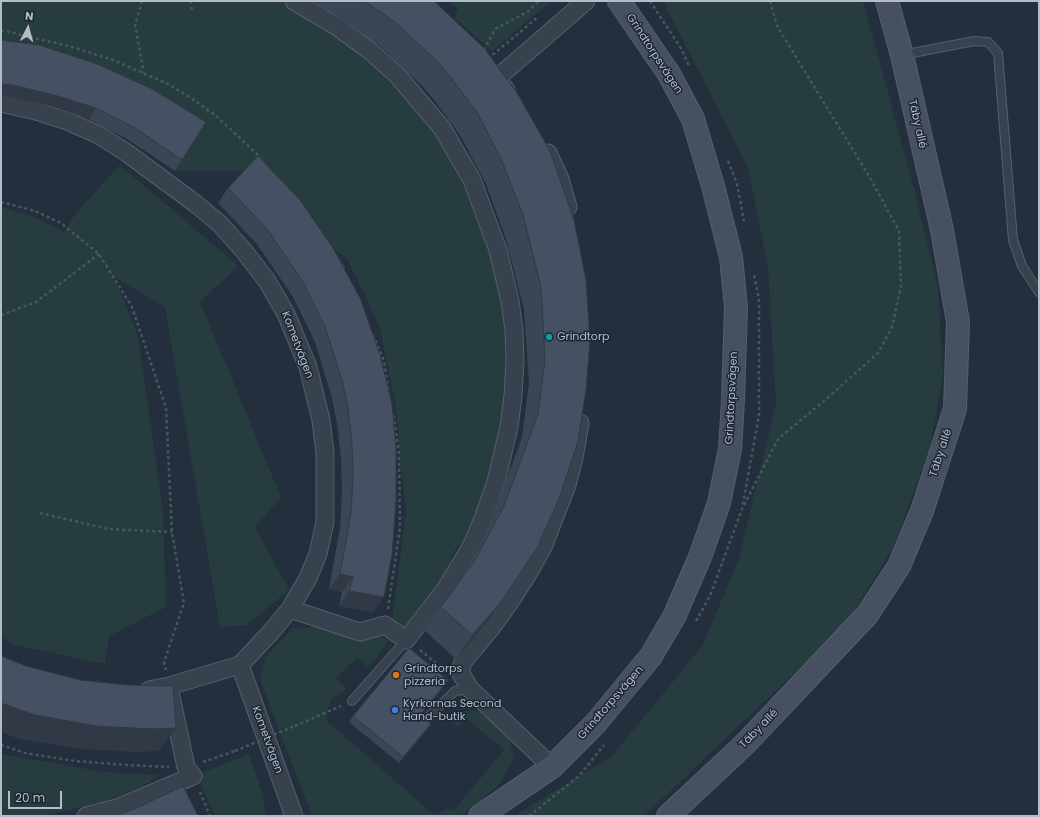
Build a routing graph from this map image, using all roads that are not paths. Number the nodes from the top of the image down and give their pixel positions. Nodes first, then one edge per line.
1 (294, 1) edge
2 (586, 1) edge
3 (619, 1) edge
4 (888, 1) edge
5 (902, 56) junction
6 (515, 101) edge
7 (1, 103) edge
8 (540, 137) edge
9 (571, 219) edge
10 (1039, 292) edge
11 (583, 406) edge
12 (290, 609) junction
13 (406, 640) junction
14 (240, 665) junction
15 (169, 686) junction
16 (470, 689) junction
17 (132, 693) edge
18 (352, 701) road end
19 (425, 720) edge
20 (552, 767) junction
21 (86, 816) edge
22 (294, 816) edge
23 (480, 816) edge
24 (668, 816) edge

1 - 13 street
2 - 6 street
3 - 20 street, Grindtorpsvägen
4 - 5 street, Täby allé
5 - 10 lane
5 - 24 street, Täby allé
7 - 12 street, Kometvägen
8 - 9 street
11 - 16 street
12 - 13 street
12 - 14 street, Kometvägen
13 - 18 lane
14 - 15 street
14 - 22 street, Kometvägen
15 - 17 street
15 - 21 street
16 - 19 lane
16 - 20 street
20 - 23 street, Grindtorpsvägen

